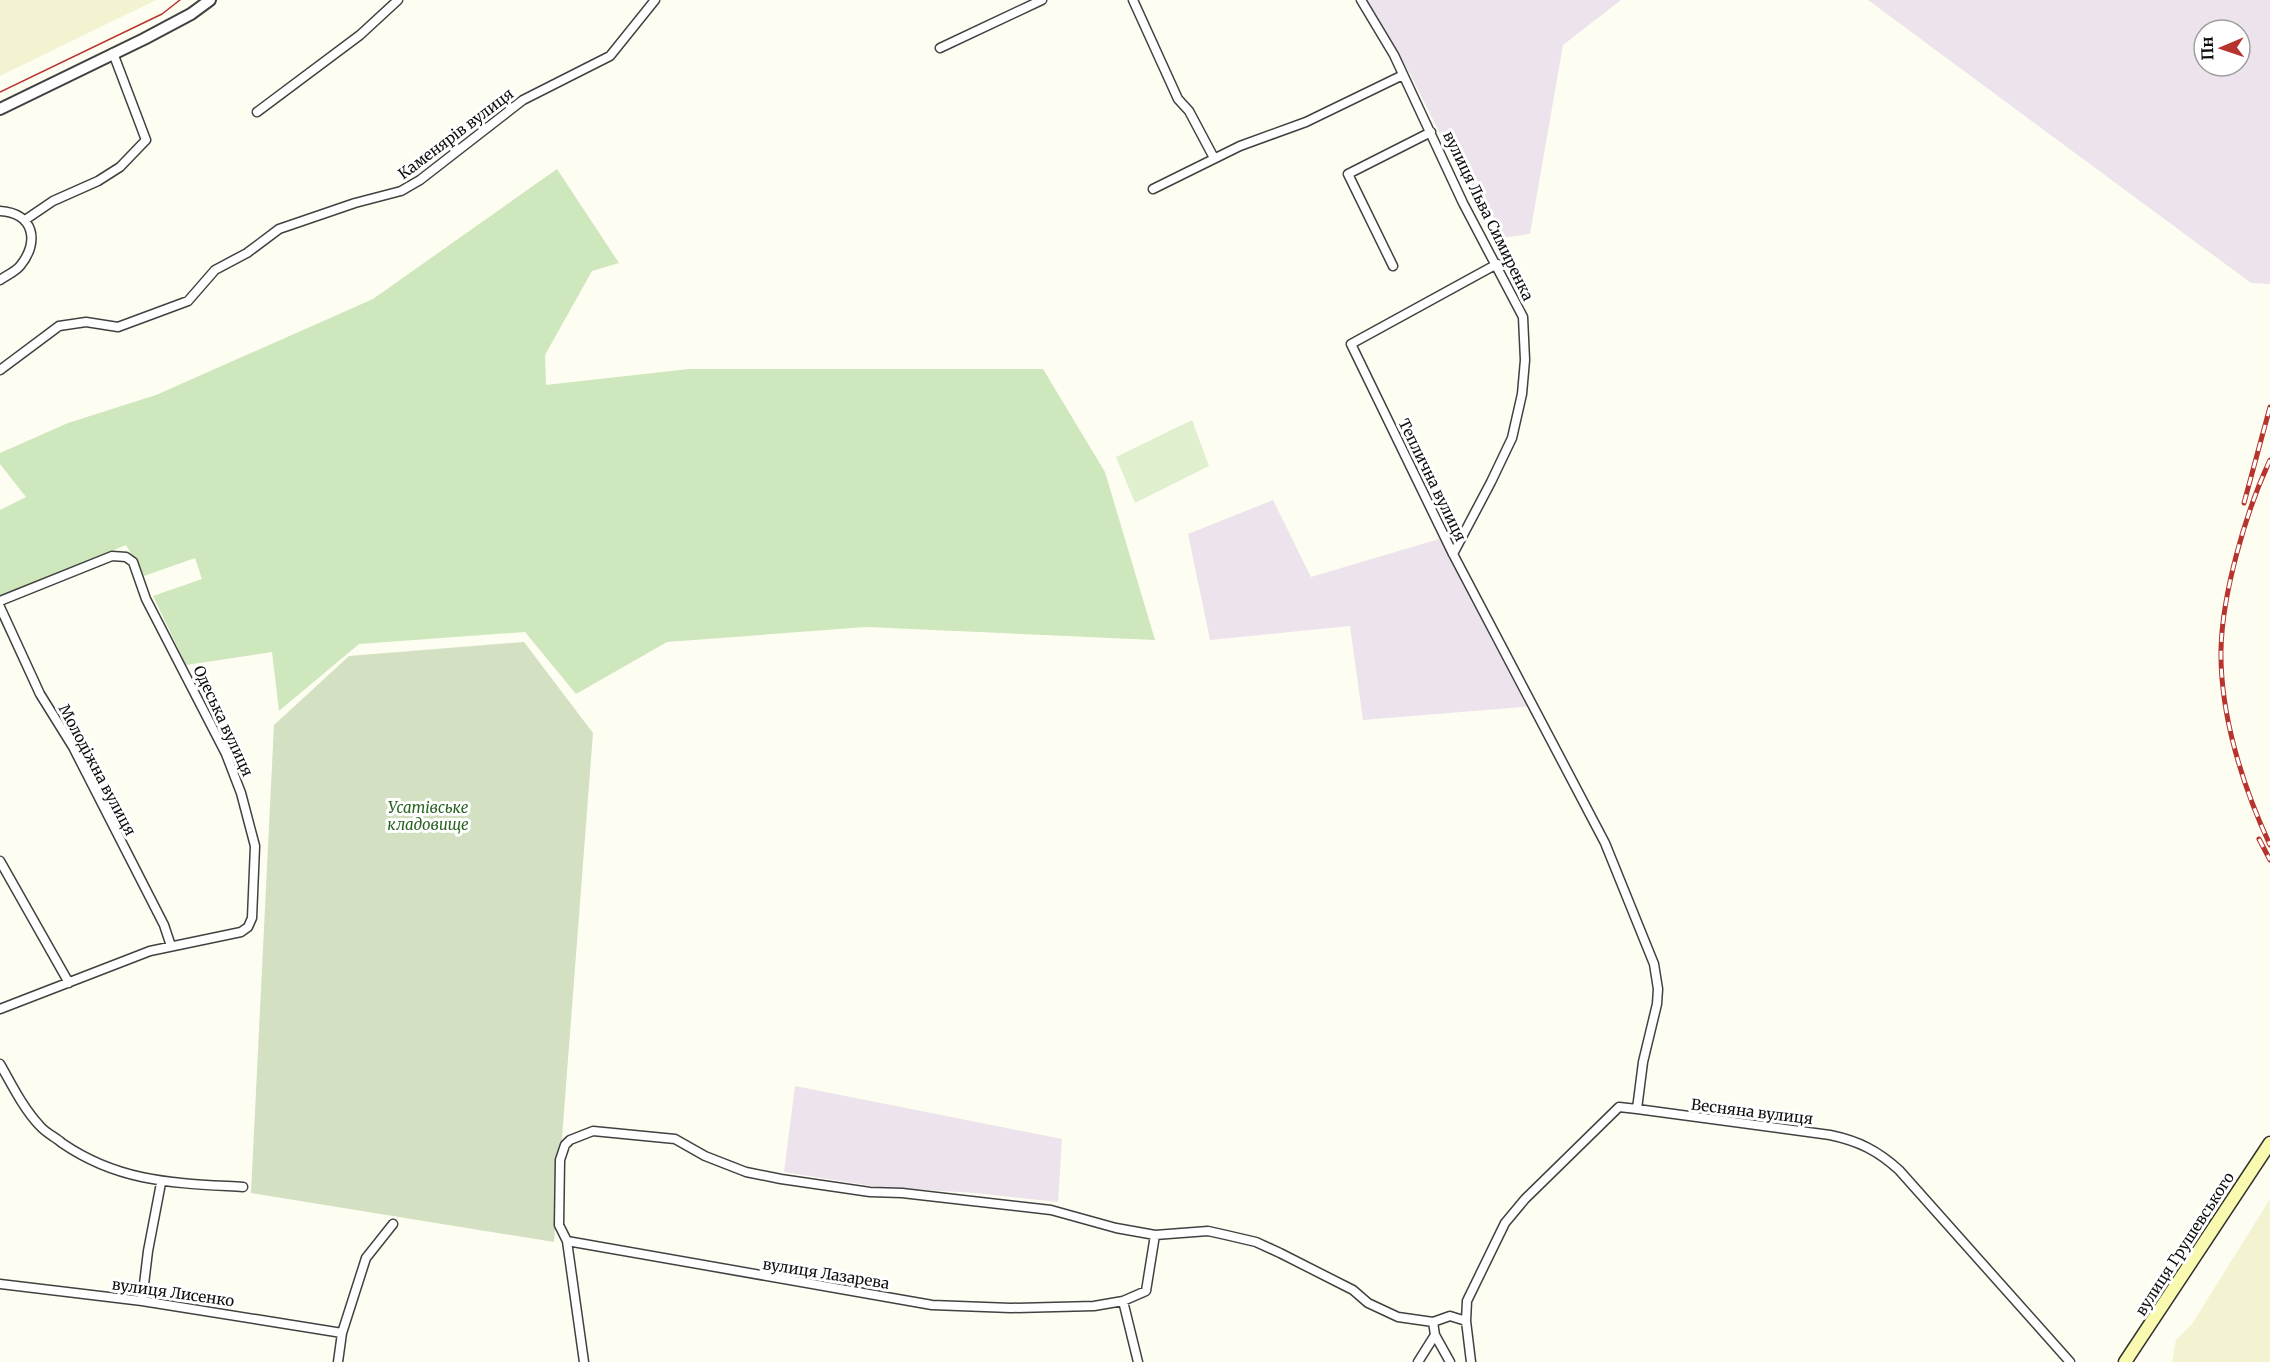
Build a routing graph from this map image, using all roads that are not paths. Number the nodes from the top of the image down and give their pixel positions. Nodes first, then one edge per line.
1 (210, 0) edge
2 (398, 0) edge
3 (655, 0) edge
4 (1042, 0) edge
5 (1133, 0) edge
6 (1361, 0) edge
7 (940, 48) dead end
8 (113, 53) junction
9 (1403, 75) junction
10 (0, 109) edge
11 (257, 112) dead end
12 (1431, 132) junction
13 (1214, 158) junction
14 (1153, 189) dead end
15 (0, 211) edge
16 (25, 220) junction
17 (1497, 264) junction
18 (1393, 266) dead end
19 (0, 280) edge
20 (0, 370) edge
21 (1453, 554) junction
22 (0, 601) edge
23 (0, 607) edge
24 (0, 861) edge
25 (171, 946) junction
26 (69, 983) junction
27 (0, 1008) edge
28 (0, 1064) edge
29 (1637, 1109) junction
30 (2270, 1143) edge
31 (161, 1182) junction
32 (243, 1188) dead end
33 (393, 1224) dead end
34 (1155, 1235) junction
35 (567, 1241) junction
36 (0, 1284) edge
37 (142, 1301) junction
38 (1123, 1301) junction
39 (1467, 1301) junction
40 (1450, 1316) junction
41 (1466, 1320) junction
42 (1433, 1322) junction
43 (342, 1333) junction
44 (1434, 1335) junction
45 (338, 1362) edge
46 (584, 1362) edge
47 (1138, 1362) edge
48 (1418, 1362) edge
49 (1450, 1362) edge
50 (1472, 1362) edge
51 (2070, 1362) edge
52 (2125, 1362) edge

1 - 8 street
2 - 11 street
3 - 20 street, Каменярів вулиця
4 - 7 street
5 - 13 street
6 - 9 street, вулиця Льва Симиренка
8 - 10 street
8 - 16 street
9 - 12 street, вулиця Льва Симиренка
9 - 13 street
12 - 17 street, вулиця Льва Симиренка
12 - 18 street
13 - 14 street
15 - 16 street
16 - 19 street
17 - 21 street, вулиця Льва Симиренка
17 - 21 street, Теплична вулиця
21 - 29 street, Теплична вулиця
22 - 25 street, Одеська вулиця
23 - 25 street, Молодіжна вулиця
24 - 26 street
25 - 26 street
26 - 27 street
28 - 31 street
29 - 39 street, Весняна вулиця
29 - 51 street, Весняна вулиця
30 - 52 main road, вулиця Грушевського
31 - 32 street
31 - 37 street
33 - 43 street
34 - 35 street
34 - 38 street, вулиця Лазарева
34 - 42 street
35 - 38 street, вулиця Лазарева
35 - 46 street
36 - 37 street, вулиця Лисенко
37 - 43 street, вулиця Лисенко
38 - 47 street
39 - 40 street
39 - 41 street
40 - 41 street
40 - 42 street
41 - 50 street
42 - 44 street
43 - 45 street
44 - 48 street
44 - 49 street

